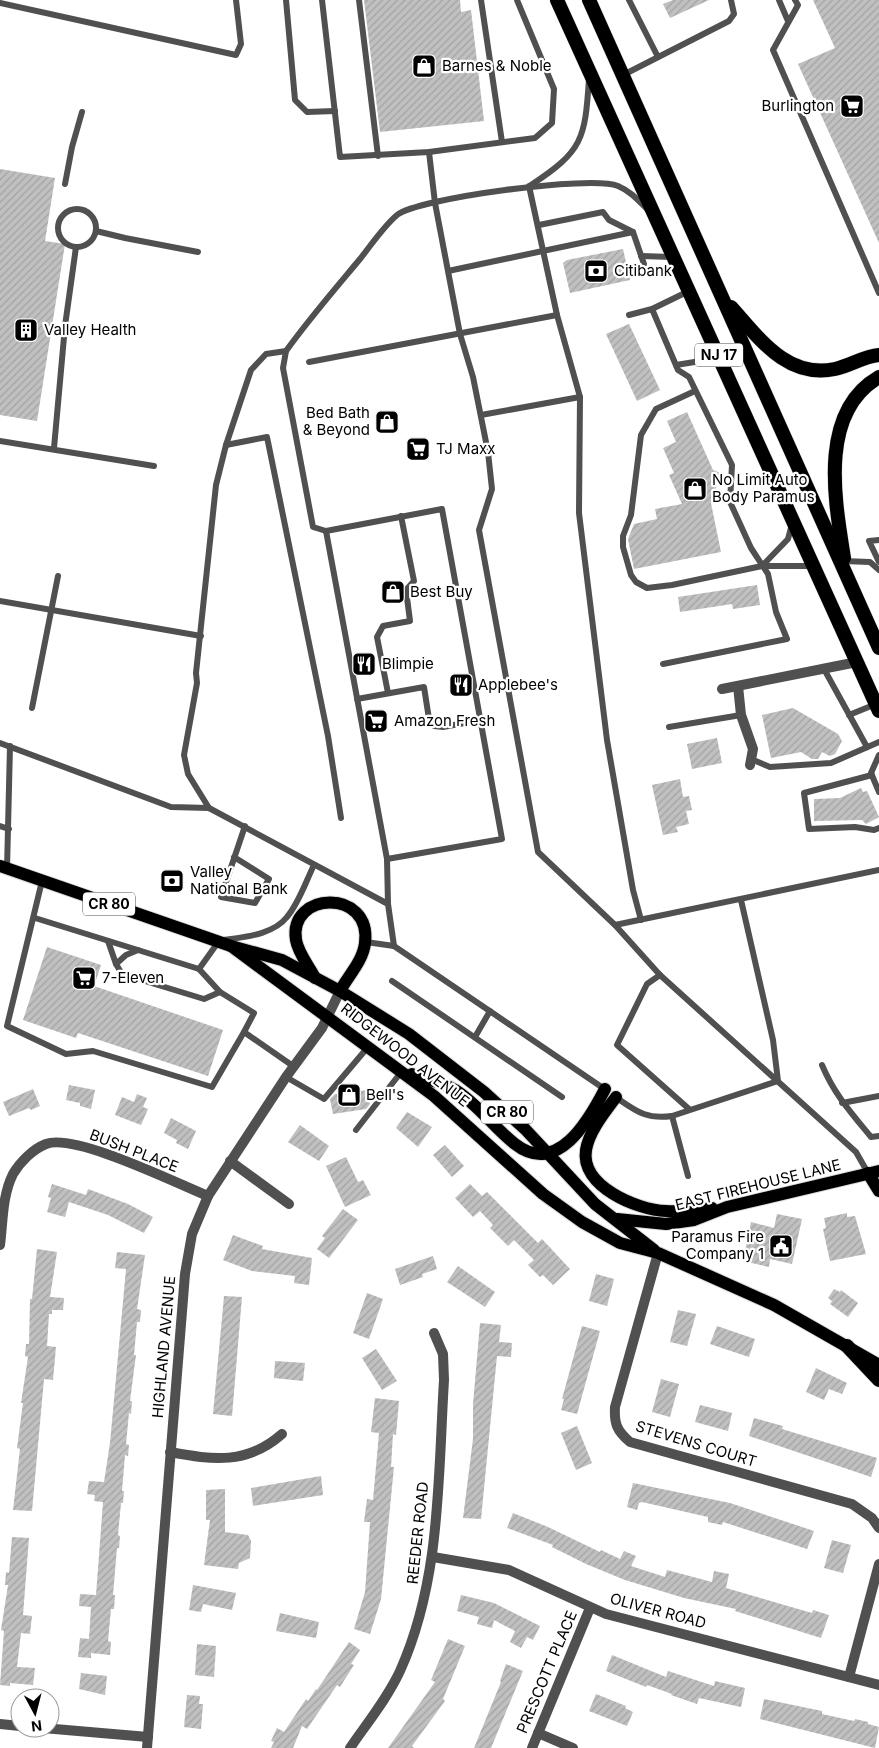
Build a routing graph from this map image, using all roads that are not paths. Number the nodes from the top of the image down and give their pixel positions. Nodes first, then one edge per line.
1 (236, 0) edge
2 (286, 0) edge
3 (322, 0) edge
4 (359, 0) edge
5 (481, 0) edge
6 (516, 0) edge
7 (557, 0) edge
8 (589, 0) edge
9 (629, 0) edge
10 (731, 0) edge
11 (779, 0) edge
12 (796, 0) edge
13 (0, 3) edge
14 (15, 3) edge
15 (788, 21) junction
16 (658, 57) junction
17 (589, 72) junction
18 (623, 75) junction
19 (334, 111) junction
20 (82, 112) dead end
21 (502, 142) junction
22 (429, 152) junction
23 (378, 156) junction
24 (65, 184) dead end
25 (530, 186) junction
26 (435, 203) junction
27 (654, 216) junction
28 (539, 225) junction
29 (96, 230) junction
30 (633, 232) junction
31 (76, 247) junction
32 (198, 252) dead end
33 (544, 252) junction
34 (641, 256) junction
35 (675, 257) junction
36 (644, 264) dead end
37 (448, 271) junction
38 (690, 290) junction
39 (879, 293) edge
40 (722, 296) junction
41 (652, 309) junction
42 (557, 315) junction
43 (629, 315) dead end
44 (460, 334) junction
45 (286, 351) junction
46 (879, 355) edge
47 (720, 358) junction
48 (309, 362) dead end
49 (676, 365) junction
50 (879, 377) edge
51 (696, 391) junction
52 (580, 397) junction
53 (481, 414) junction
54 (0, 441) edge
55 (226, 445) junction
56 (54, 448) junction
57 (154, 466) dead end
58 (401, 516) junction
59 (793, 521) junction
60 (326, 531) junction
61 (879, 540) edge
62 (842, 560) junction
63 (879, 562) edge
64 (762, 566) junction
65 (814, 566) junction
66 (879, 570) edge
67 (58, 576) dead end
68 (0, 602) edge
69 (52, 611) junction
70 (201, 636) junction
71 (879, 648) edge
72 (857, 662) junction
73 (663, 664) dead end
74 (824, 669) junction
75 (738, 686) junction
76 (722, 689) dead end
77 (388, 693) junction
78 (357, 699) junction
79 (32, 708) dead end
80 (878, 708) edge
81 (741, 715) junction
82 (850, 715) junction
83 (481, 720) junction
84 (669, 727) dead end
85 (879, 742) edge
86 (0, 743) edge
87 (10, 746) junction
88 (867, 747) junction
89 (879, 755) edge
90 (750, 762) joint
91 (872, 775) junction
92 (879, 792) edge
93 (209, 808) junction
94 (341, 818) dead end
95 (0, 826) edge
96 (245, 826) junction
97 (879, 828) edge
98 (9, 829) junction
99 (234, 857) junction
100 (387, 859) junction
101 (314, 865) junction
102 (3, 868) edge
103 (879, 870) edge
104 (42, 881) junction
105 (741, 900) junction
106 (388, 904) junction
107 (34, 918) junction
108 (641, 920) junction
109 (615, 926) junction
110 (108, 941) junction
111 (219, 941) junction
112 (366, 942) junction
113 (231, 946) junction
114 (394, 946) junction
115 (138, 950) junction
116 (116, 964) junction
117 (199, 969) junction
118 (660, 975) junction
119 (315, 978) junction
120 (392, 981) dead end
121 (340, 991) junction
122 (220, 992) junction
123 (490, 1011) junction
124 (328, 1016) junction
125 (244, 1032) junction
126 (475, 1037) junction
127 (369, 1046) junction
128 (822, 1065) dead end
129 (293, 1066) junction
130 (402, 1071) junction
131 (286, 1077) junction
132 (778, 1081) junction
133 (605, 1089) junction
134 (879, 1096) edge
135 (562, 1097) dead end
136 (616, 1097) junction
137 (842, 1103) junction
138 (689, 1109) junction
139 (672, 1116) junction
140 (356, 1130) dead end
141 (879, 1136) edge
142 (548, 1153) junction
143 (230, 1161) junction
144 (874, 1172) edge
145 (688, 1176) dead end
146 (879, 1191) edge
147 (208, 1196) junction
148 (289, 1204) dead end
149 (727, 1207) junction
150 (614, 1218) junction
151 (0, 1245) edge
152 (658, 1253) junction
153 (434, 1333) dead end
154 (847, 1346) junction
155 (879, 1365) edge
156 (879, 1380) edge
157 (282, 1434) dead end
158 (170, 1452) junction
159 (879, 1528) edge
160 (434, 1557) junction
161 (879, 1564) edge
162 (590, 1608) junction
163 (849, 1677) junction
164 (879, 1685) edge
165 (60, 1729) edge
166 (538, 1734) junction
167 (148, 1737) junction
168 (147, 1748) edge
169 (350, 1748) edge
170 (532, 1748) edge
171 (573, 1748) edge

1 - 14 lane
2 - 19 lane
3 - 19 lane
4 - 23 lane
5 - 21 lane
6 - 21 lane
7 - 17 highway, NJ 17
8 - 18 highway, NJ 17
9 - 16 lane
10 - 16 lane
11 - 15 lane
12 - 15 lane
13 - 14 lane
15 - 39 lane
16 - 18 lane
17 - 25 lane
17 - 27 highway, NJ 17
18 - 40 highway, NJ 17
19 - 23 lane
20 - 24 lane
21 - 22 lane
22 - 23 lane
22 - 26 lane
25 - 26 lane
25 - 27 lane
25 - 28 lane
26 - 37 lane
26 - 45 lane
27 - 35 highway, NJ 17
28 - 30 lane
28 - 33 lane
29 - 31 lane
29 - 31 lane
29 - 32 lane
30 - 33 lane
30 - 34 lane
31 - 56 lane
33 - 37 lane
33 - 42 lane
34 - 35 lane
34 - 36 lane
35 - 38 highway, NJ 17
37 - 44 lane
38 - 41 lane
38 - 47 highway, NJ 17
40 - 46 highway
40 - 62 highway, NJ 17
41 - 43 lane
41 - 49 lane
42 - 44 lane
42 - 52 lane
44 - 48 lane
44 - 53 lane
45 - 55 lane
45 - 60 lane
47 - 49 lane
47 - 59 highway, NJ 17
49 - 51 lane
50 - 62 highway
51 - 64 lane
51 - 64 lane
52 - 53 lane
52 - 108 lane
53 - 109 lane
54 - 56 lane
55 - 70 lane
55 - 94 lane
56 - 57 lane
58 - 60 lane
58 - 77 lane
58 - 83 lane
59 - 64 lane
59 - 65 highway, NJ 17
60 - 78 lane
61 - 63 lane
62 - 66 lane
62 - 71 highway, NJ 17
64 - 65 lane
64 - 73 lane
65 - 72 highway, NJ 17
67 - 69 lane
68 - 69 lane
69 - 70 lane
69 - 79 lane
70 - 93 lane
72 - 74 street
72 - 80 highway, NJ 17
74 - 75 street
74 - 82 lane
75 - 76 street
75 - 81 street
77 - 78 lane
77 - 83 lane
78 - 100 lane
80 - 82 lane
81 - 84 lane
81 - 90 street
82 - 88 lane
83 - 100 lane
85 - 88 lane
86 - 87 lane
87 - 93 lane
87 - 98 lane
88 - 90 lane
89 - 91 lane
91 - 92 lane
91 - 97 lane
93 - 96 lane
95 - 98 lane
96 - 99 lane
96 - 101 lane
98 - 102 lane
99 - 99 lane
100 - 106 lane
101 - 106 lane
101 - 111 lane
102 - 104 main road, RIDGEWOOD AVENUE / CR 80
103 - 105 lane
104 - 107 lane
104 - 111 main road, RIDGEWOOD AVENUE / CR 80
105 - 108 lane
105 - 132 lane
106 - 114 lane
107 - 110 lane
107 - 125 lane
108 - 109 lane
109 - 118 lane
110 - 115 lane
110 - 116 lane
111 - 113 main road, RIDGEWOOD AVENUE / CR 80
111 - 117 lane
112 - 114 lane
112 - 119 main road
112 - 121 main road
113 - 119 main road, RIDGEWOOD AVENUE / CR 80
113 - 124 main road, RIDGEWOOD AVENUE / CR 80
114 - 123 lane
115 - 116 lane
115 - 117 lane
116 - 122 lane
117 - 122 lane
118 - 132 lane
118 - 138 lane
119 - 121 main road, RIDGEWOOD AVENUE / CR 80
120 - 126 lane
121 - 124 street, HIGHLAND AVENUE
121 - 142 main road, RIDGEWOOD AVENUE / CR 80
122 - 125 lane
123 - 126 lane
123 - 133 lane
124 - 127 main road, RIDGEWOOD AVENUE / CR 80
124 - 129 street, HIGHLAND AVENUE
125 - 129 lane
126 - 135 lane
127 - 130 main road, RIDGEWOOD AVENUE / CR 80
127 - 131 lane
128 - 137 lane
129 - 131 street, HIGHLAND AVENUE
130 - 140 lane
130 - 142 main road
130 - 152 main road, RIDGEWOOD AVENUE / CR 80
131 - 143 street, HIGHLAND AVENUE
132 - 138 lane
132 - 144 lane
133 - 136 lane
133 - 142 main road
134 - 137 lane
136 - 139 lane
136 - 149 main road
137 - 141 lane
138 - 139 lane
139 - 145 lane
142 - 150 main road, RIDGEWOOD AVENUE / CR 80
143 - 147 street, HIGHLAND AVENUE
143 - 148 street
144 - 146 main road
144 - 149 main road, EAST FIREHOUSE LANE
147 - 151 street, BUSH PLACE
147 - 158 street, HIGHLAND AVENUE
149 - 150 main road, EAST FIREHOUSE LANE
150 - 152 main road, RIDGEWOOD AVENUE / CR 80
152 - 154 main road, RIDGEWOOD AVENUE / CR 80
152 - 159 street, STEVENS COURT
153 - 160 street, REEDER ROAD
154 - 155 main road, RIDGEWOOD AVENUE / CR 80
154 - 156 highway
157 - 158 street
158 - 167 street, HIGHLAND AVENUE
160 - 162 street, OLIVER ROAD
160 - 169 street, REEDER ROAD
161 - 163 street
162 - 163 street, OLIVER ROAD
162 - 166 street, PRESCOTT PLACE
163 - 164 street, OLIVER ROAD
165 - 167 street
166 - 170 street, PRESCOTT PLACE
166 - 171 street
167 - 168 street, HIGHLAND AVENUE

